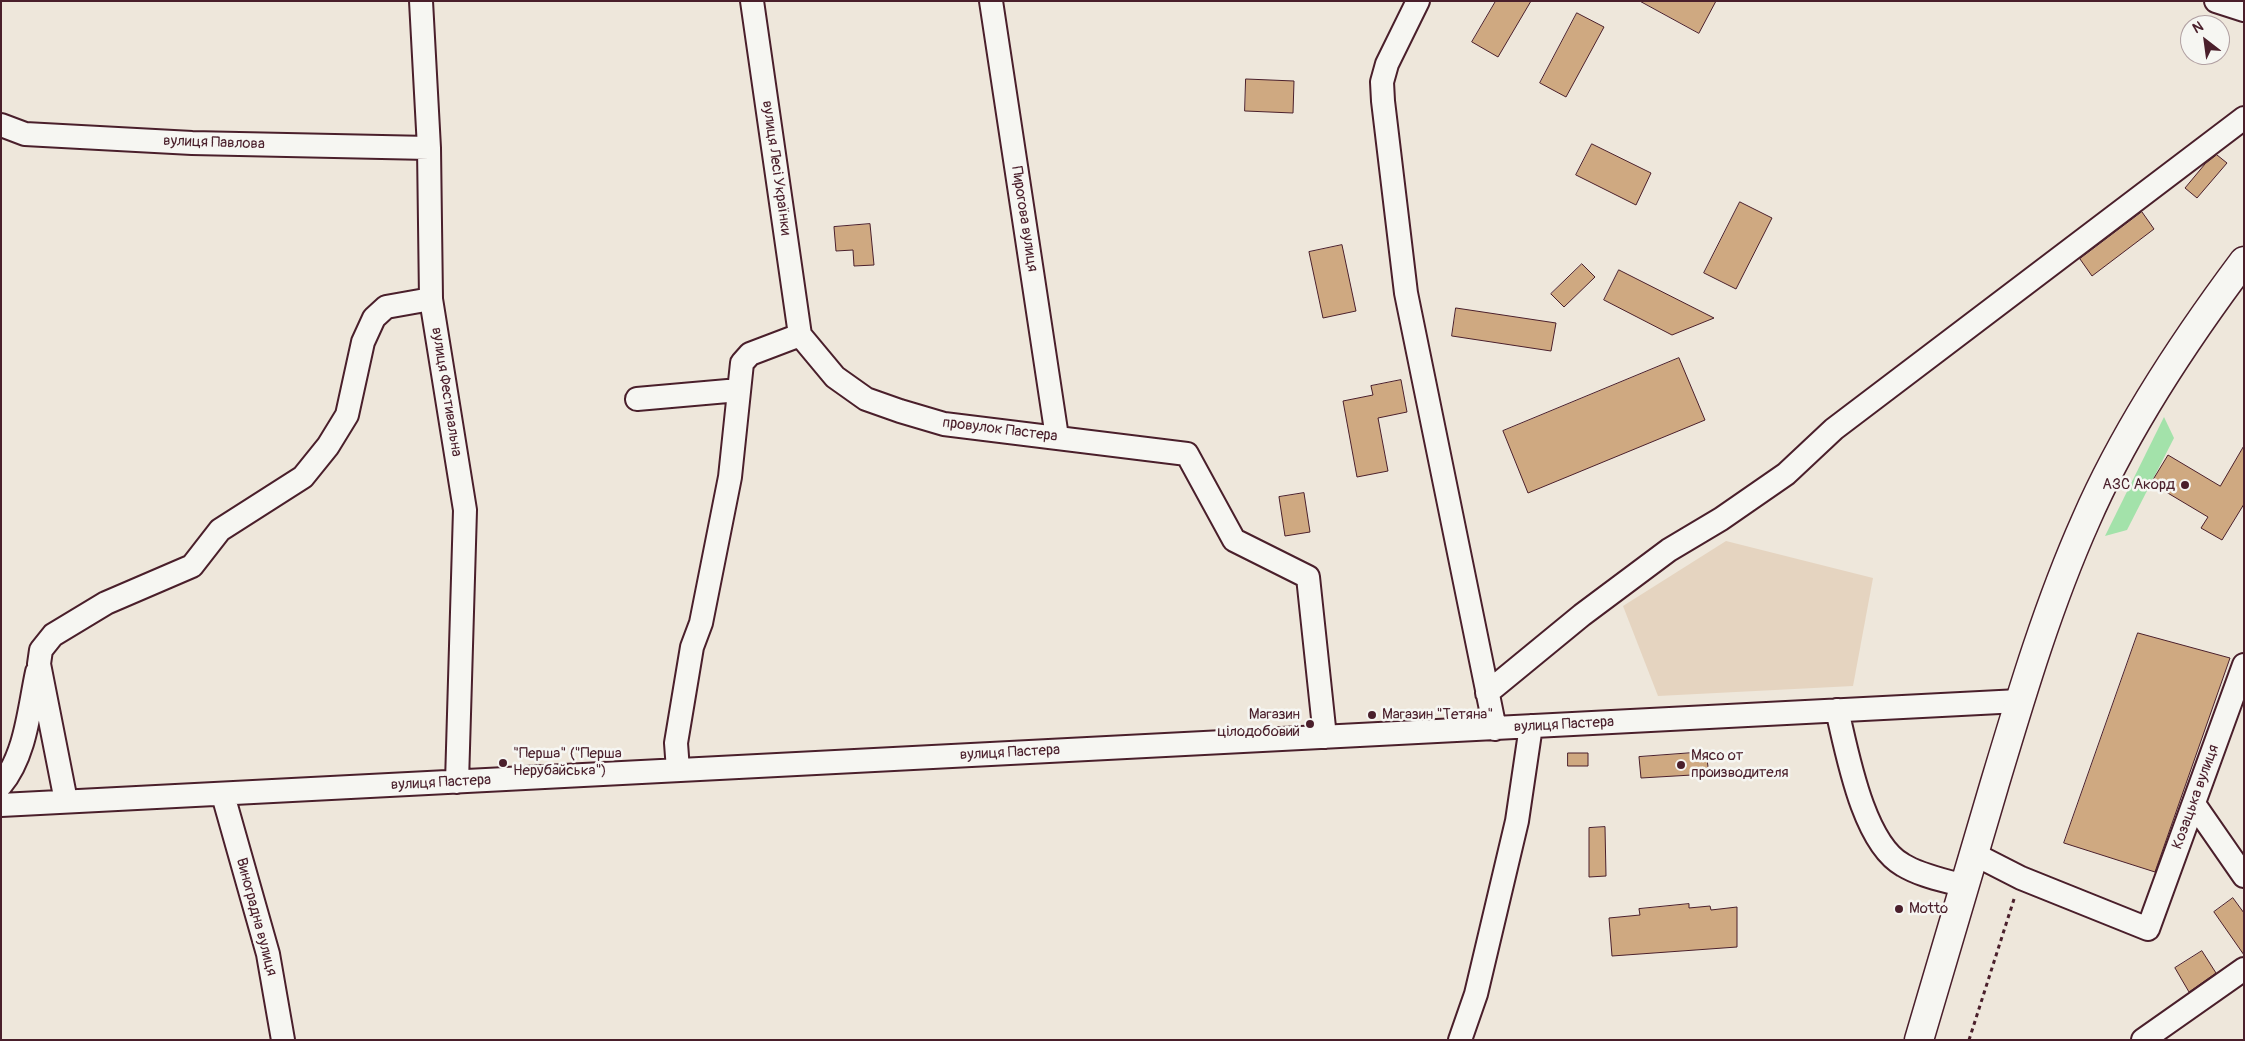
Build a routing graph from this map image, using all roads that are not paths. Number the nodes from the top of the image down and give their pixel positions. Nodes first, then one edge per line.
1 (421, 1) edge
2 (752, 1) edge
3 (990, 1) edge
4 (1418, 1) edge
5 (2216, 1) edge
6 (2244, 10) edge
7 (2244, 118) edge
8 (2, 127) edge
9 (429, 148) junction
10 (2244, 262) edge
11 (431, 299) junction
12 (800, 335) junction
13 (739, 390) junction
14 (637, 400) dead end
15 (1057, 437) junction
16 (39, 664) junction
17 (2244, 665) edge
18 (1487, 693) junction
19 (2019, 701) junction
20 (1837, 710) junction
21 (1531, 726) junction
22 (1495, 728) junction
23 (1325, 737) junction
24 (678, 770) junction
25 (457, 782) junction
26 (1, 785) edge
27 (223, 795) junction
28 (66, 801) junction
29 (2194, 804) junction
30 (1, 805) edge
31 (1974, 854) junction
32 (2244, 876) edge
33 (1964, 886) junction
34 (2244, 969) edge
35 (283, 1040) edge
36 (1460, 1040) edge
37 (1918, 1040) edge
38 (2143, 1040) edge

1 - 9 street, вулиця Фестивальна
2 - 12 street, вулиця Лесі Українки
3 - 15 street, Пирогова вулиця
4 - 18 street
5 - 6 street
7 - 18 street
8 - 9 street, вулиця Павлова
9 - 11 street, вулиця Фестивальна
10 - 19 highway
11 - 16 street
11 - 25 street, вулиця Фестивальна
12 - 13 street
12 - 15 street, провулок Пастера
13 - 14 street
13 - 24 street
15 - 23 street, провулок Пастера
16 - 26 street
16 - 28 street
17 - 29 street, Козацька вулиця
18 - 22 street
19 - 20 street, вулиця Пастера
19 - 31 highway
20 - 21 street, вулиця Пастера
20 - 33 street
21 - 22 street, вулиця Пастера
21 - 36 street
22 - 23 street, вулиця Пастера
23 - 24 street, вулиця Пастера
24 - 25 street, вулиця Пастера
25 - 27 street, вулиця Пастера
27 - 28 street, вулиця Пастера
27 - 35 street, Виноградна вулиця
28 - 30 street, вулиця Пастера
29 - 31 street, Козацька вулиця
29 - 32 street
31 - 33 highway
33 - 37 highway
34 - 38 street

